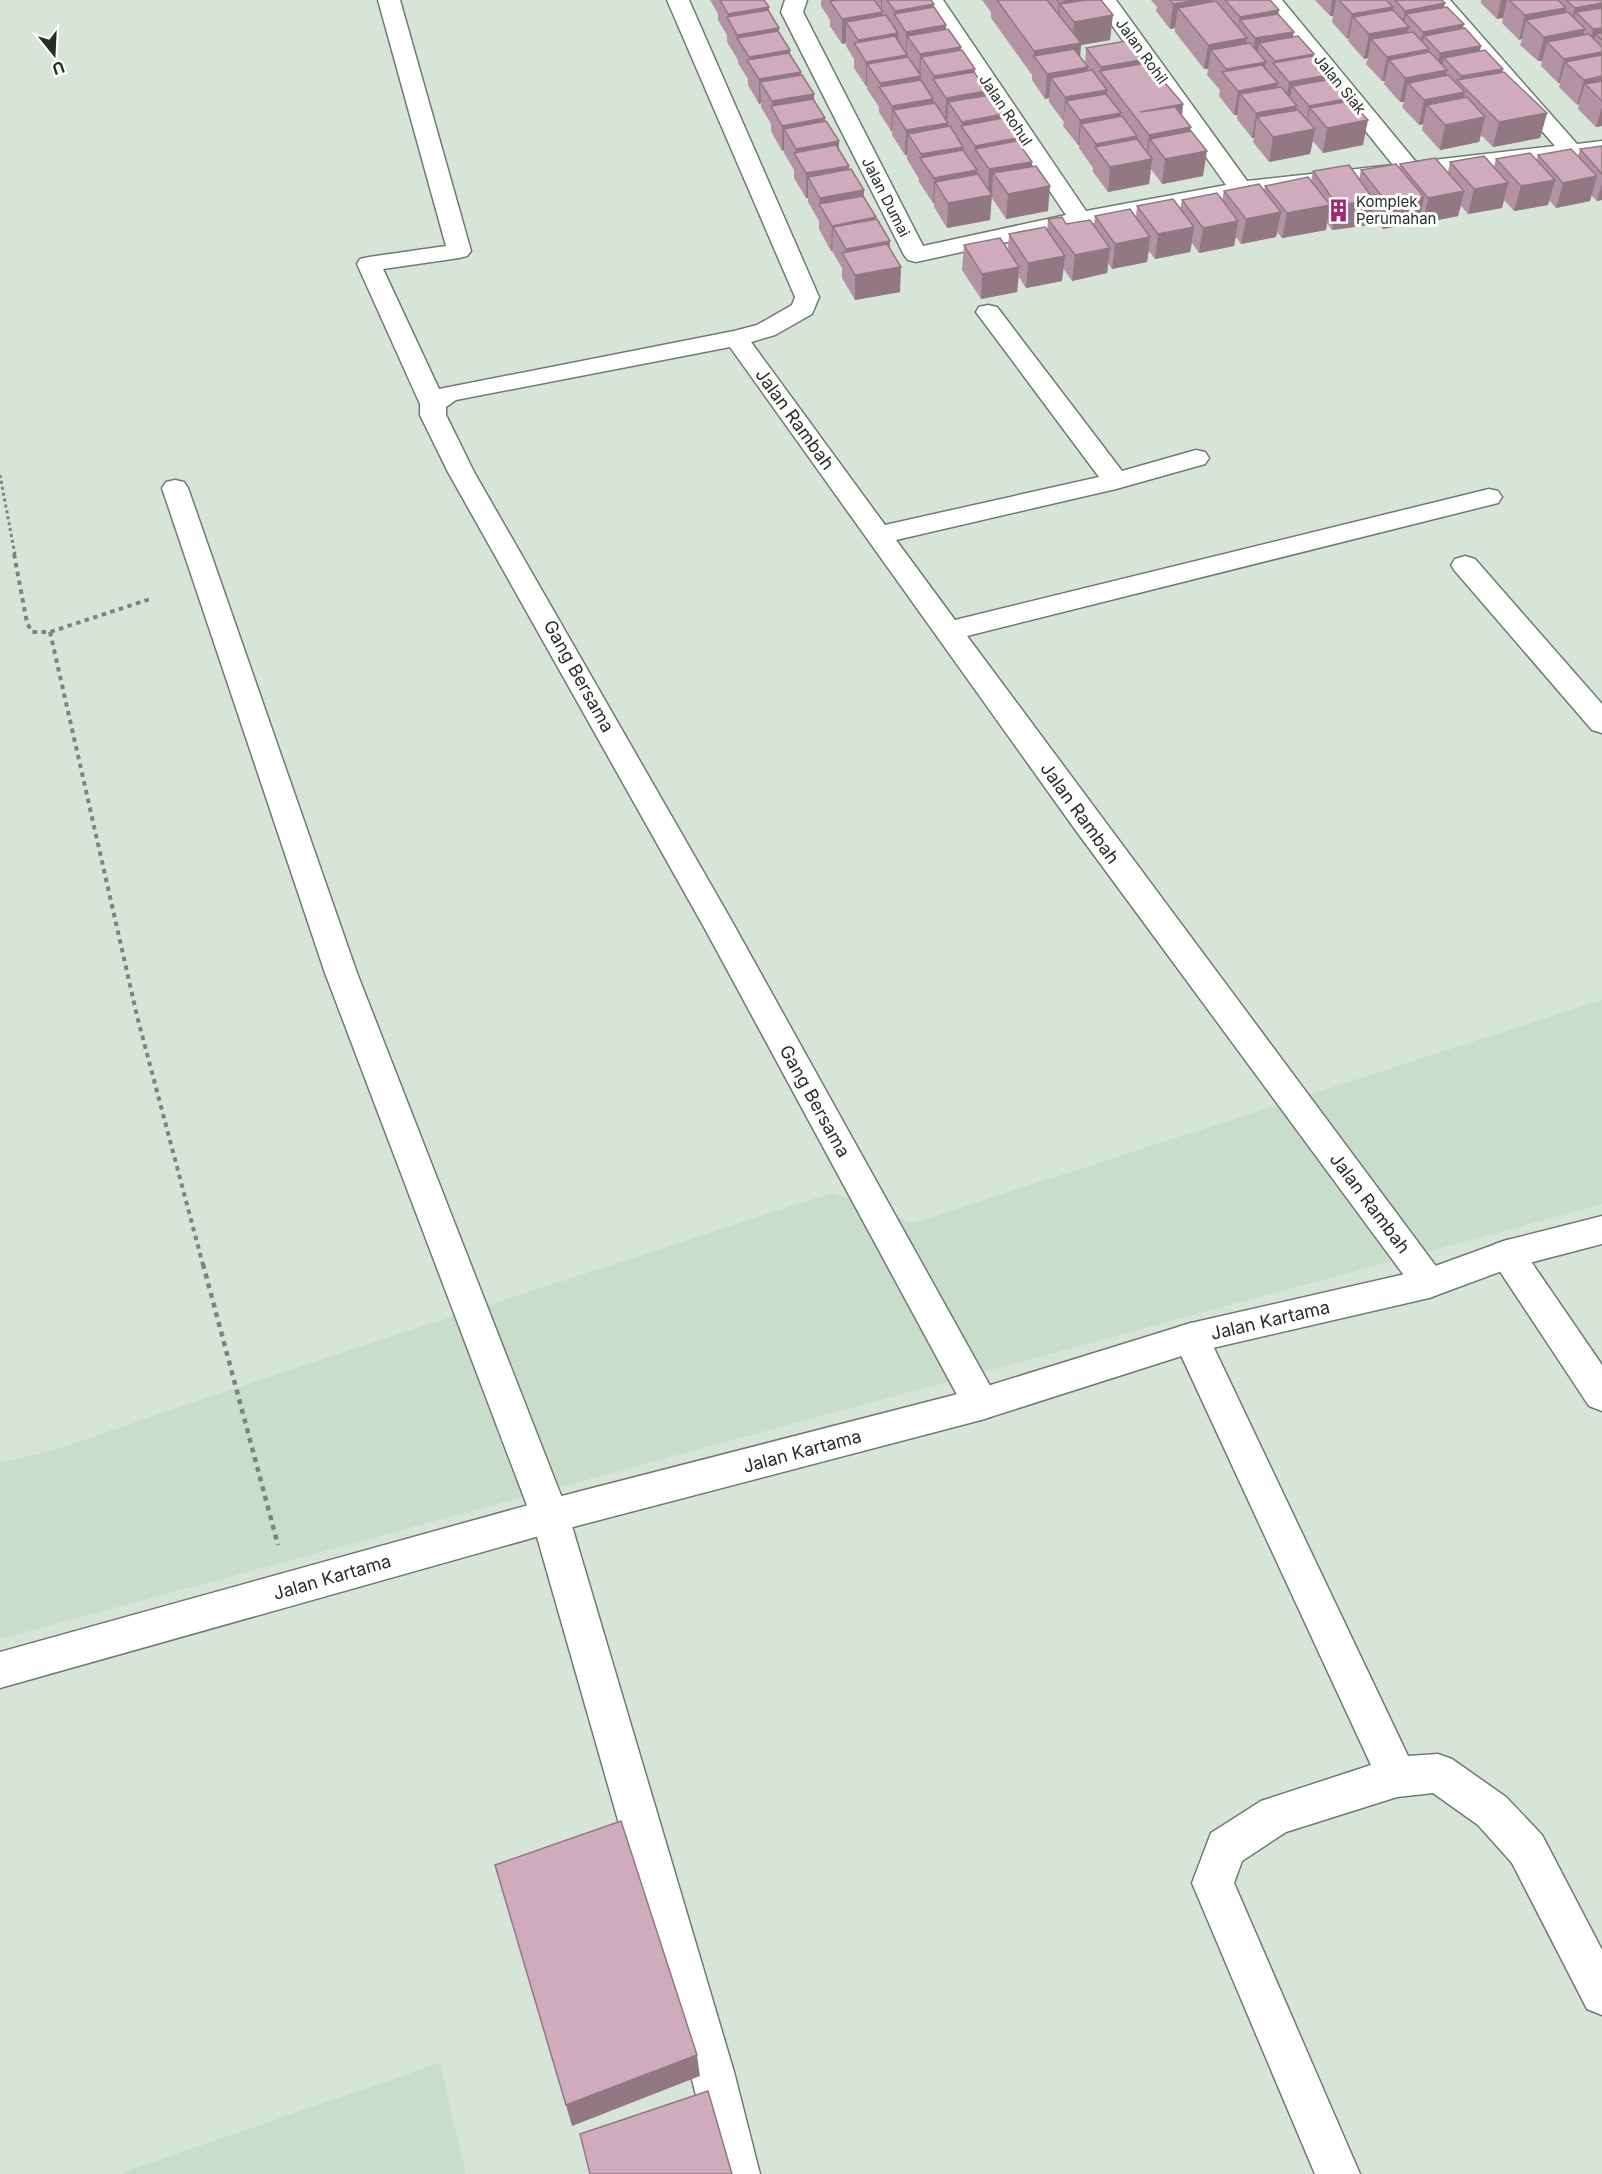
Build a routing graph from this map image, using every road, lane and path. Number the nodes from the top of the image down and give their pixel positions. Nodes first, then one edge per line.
1 (389, 0) edge
2 (678, 0) edge
3 (795, 0) edge
4 (932, 0) edge
5 (1105, 0) edge
6 (1271, 0) edge
7 (1439, 0) edge
8 (1602, 148) edge
9 (1571, 151) junction
10 (1409, 169) junction
11 (1241, 189) junction
12 (1080, 219) junction
13 (988, 312) dead end
14 (736, 338) junction
15 (433, 404) junction
16 (1196, 458) dead end
17 (0, 475) edge
18 (1116, 481) junction
19 (175, 488) dead end
20 (1489, 496) dead end
21 (879, 535) junction
22 (1465, 565) dead end
23 (153, 598) dead end
24 (948, 631) junction
25 (50, 632) junction
26 (1602, 723) edge
27 (1602, 1230) edge
28 (1507, 1254) junction
29 (1430, 1283) junction
30 (1191, 1338) junction
31 (1602, 1395) edge
32 (981, 1404) junction
33 (550, 1516) junction
34 (289, 1589) junction
35 (0, 1670) edge
36 (1397, 1777) junction
37 (1602, 1994) edge
38 (738, 2174) edge
39 (1338, 2174) edge

1 - 15 street, Gang Bersama
2 - 14 street
3 - 12 street, Jalan Dumai
4 - 12 street, Jalan Rohul
5 - 11 street, Jalan Rohil
6 - 10 street, Jalan Siak
7 - 9 street
8 - 9 street, Jalan Dumai
9 - 10 street, Jalan Dumai
10 - 11 street, Jalan Dumai
11 - 12 street, Jalan Dumai
13 - 18 street
14 - 15 street
14 - 21 street, Jalan Rambah
15 - 32 street, Gang Bersama
16 - 18 street
17 - 25 path
18 - 21 street
19 - 33 street
20 - 24 street
21 - 24 street, Jalan Rambah
22 - 26 street
23 - 25 path
24 - 29 street, Jalan Rambah
25 - 34 path
27 - 28 street, Jalan Kartama
28 - 29 street, Jalan Kartama
28 - 31 street
29 - 30 street, Jalan Kartama
30 - 32 street, Jalan Kartama
30 - 36 street
32 - 33 street, Jalan Kartama
33 - 34 street, Jalan Kartama
33 - 38 street
34 - 35 street, Jalan Kartama
36 - 37 street
36 - 39 street

